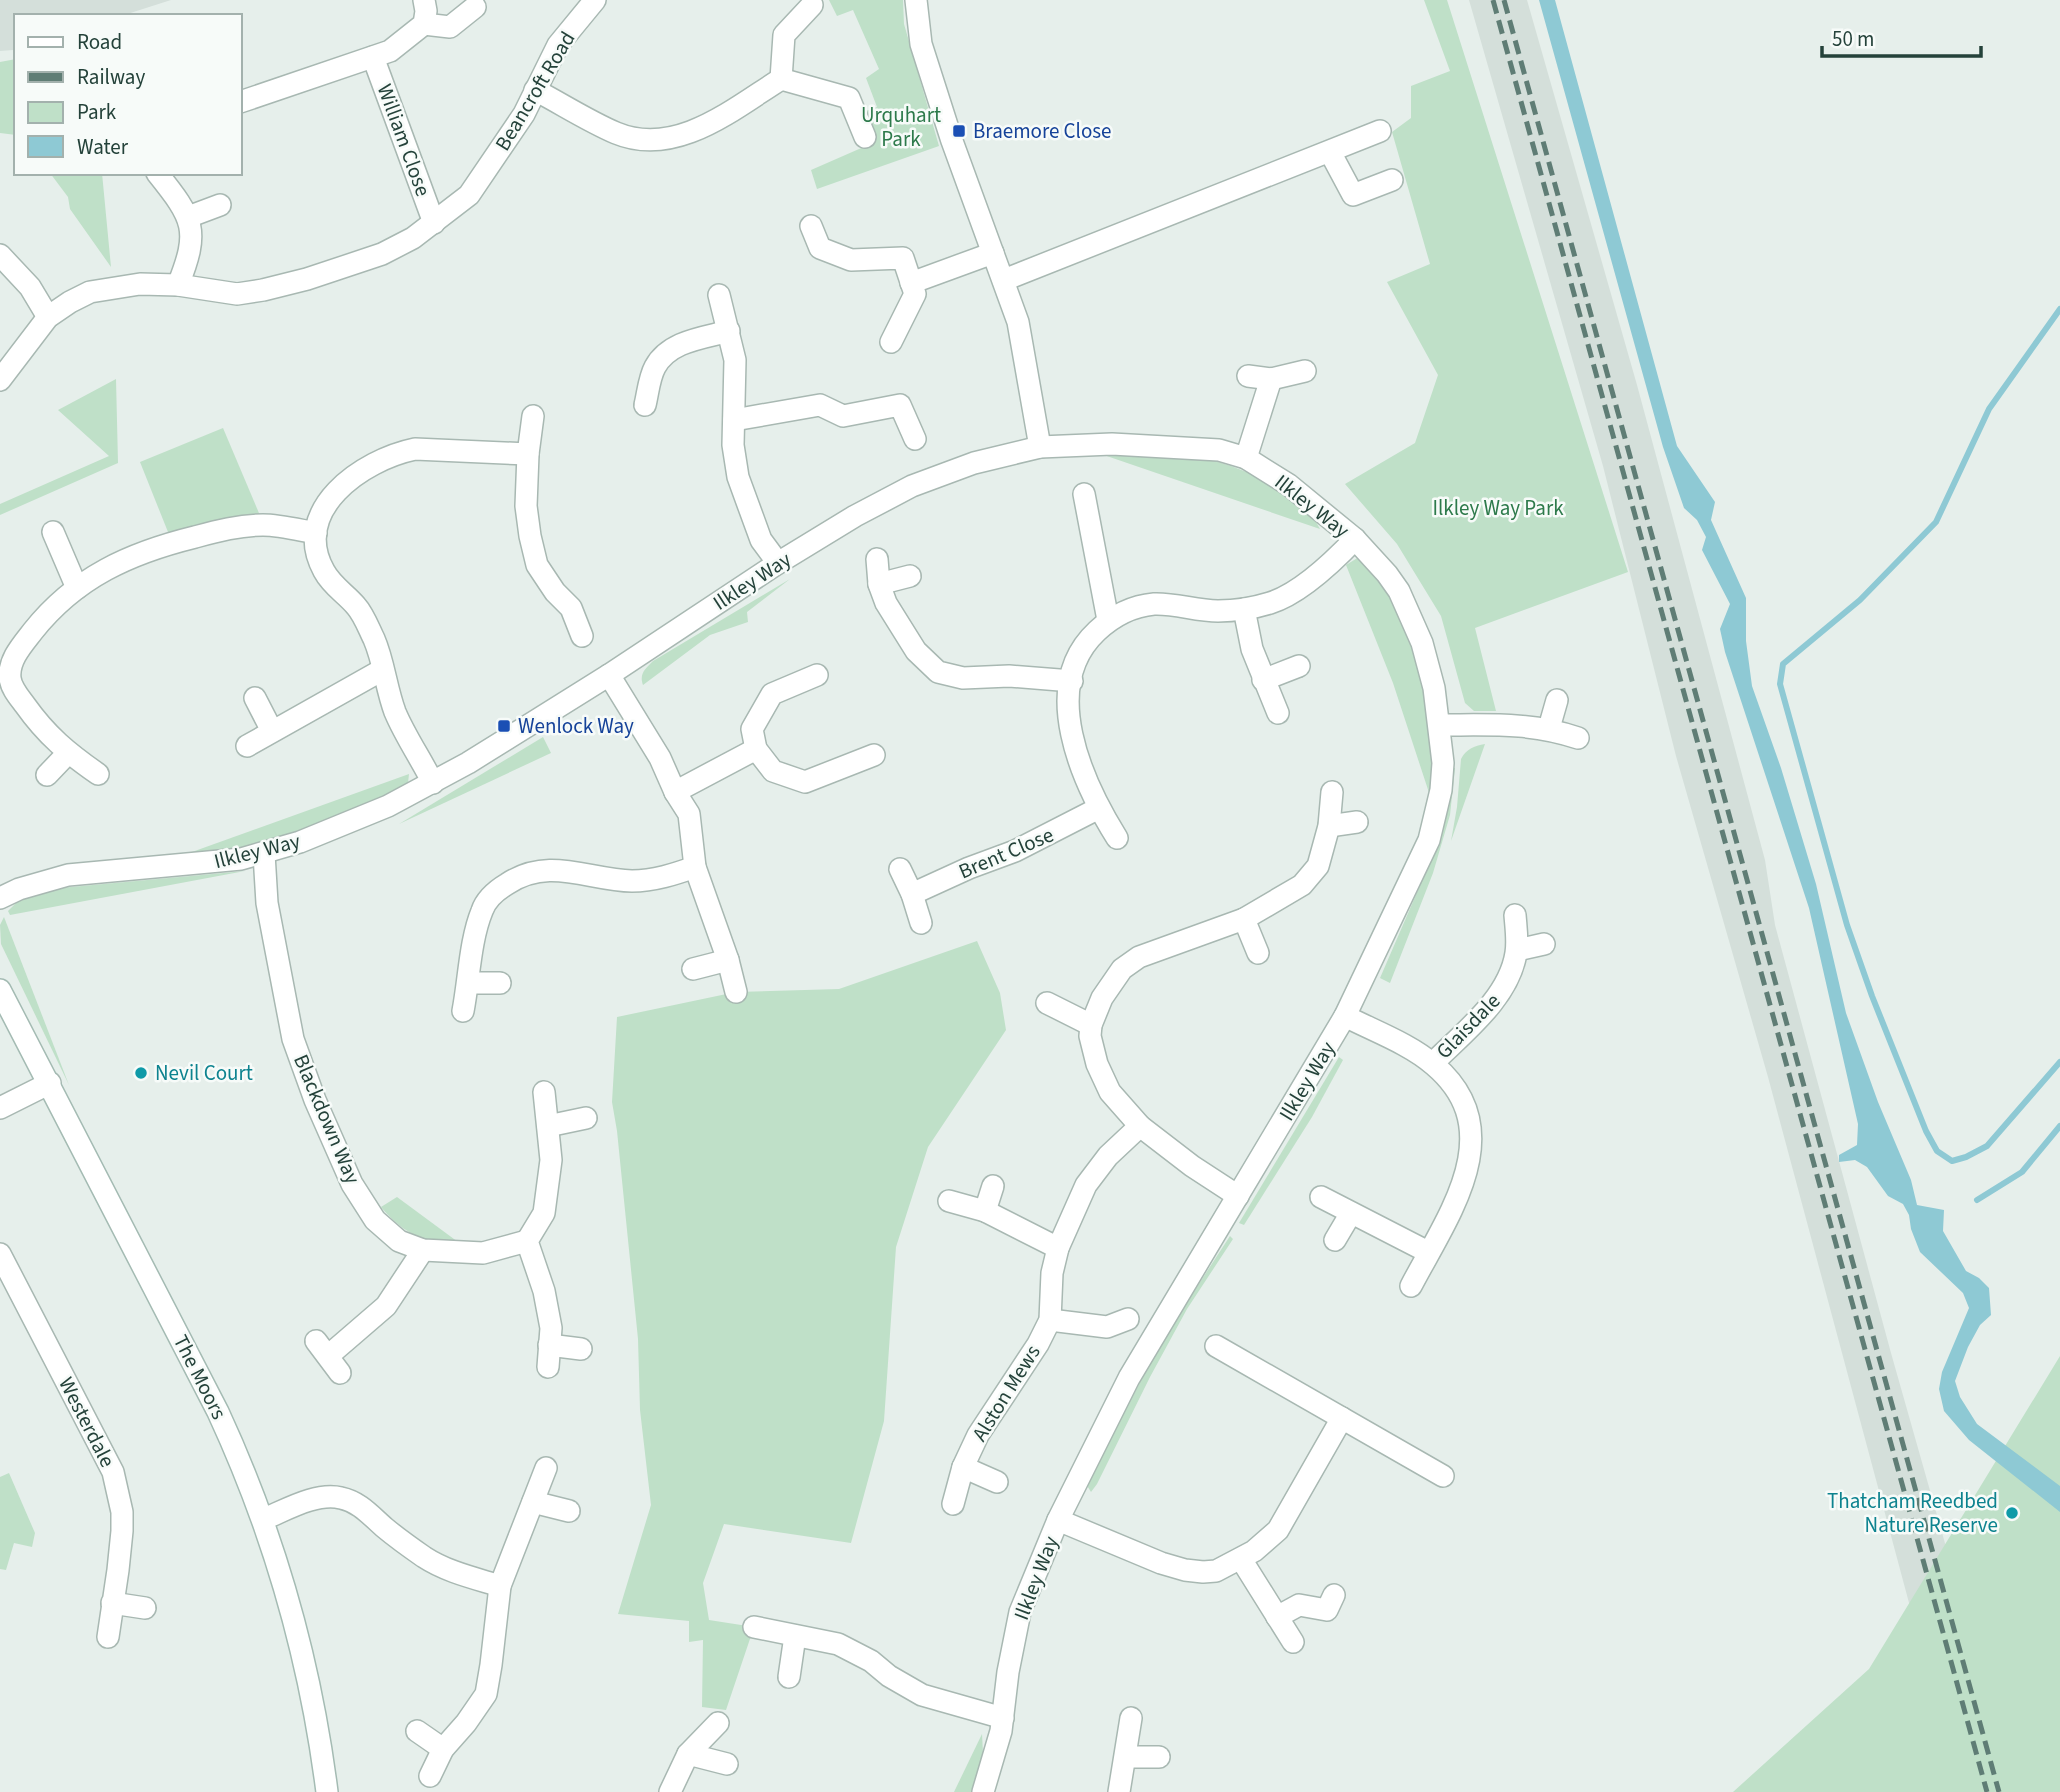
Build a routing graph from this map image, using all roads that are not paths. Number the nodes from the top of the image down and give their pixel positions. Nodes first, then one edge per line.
1 (424, 0) edge
2 (595, 0) edge
3 (916, 0) edge
4 (812, 5) dead end
5 (475, 7) dead end
6 (424, 24) junction
7 (373, 57) junction
8 (781, 79) junction
9 (535, 90) junction
10 (242, 102) edge
11 (1380, 131) dead end
12 (865, 137) dead end
13 (1330, 152) junction
14 (158, 175) edge
15 (1392, 180) dead end
16 (220, 205) dead end
17 (188, 217) junction
18 (434, 223) junction
19 (811, 226) dead end
20 (993, 253) junction
21 (0, 255) edge
22 (1004, 279) junction
23 (911, 283) junction
24 (178, 285) junction
25 (719, 295) dead end
26 (48, 317) junction
27 (729, 331) junction
28 (891, 342) dead end
29 (1305, 370) dead end
30 (1248, 376) dead end
31 (1271, 379) junction
32 (0, 380) edge
33 (645, 405) dead end
34 (533, 416) dead end
35 (734, 420) junction
36 (915, 439) dead end
37 (1040, 447) junction
38 (528, 454) junction
39 (1246, 458) junction
40 (1084, 494) dead end
41 (53, 533) dead end
42 (316, 533) junction
43 (1355, 539) junction
44 (877, 559) dead end
45 (778, 563) junction
46 (910, 576) dead end
47 (879, 584) junction
48 (77, 588) junction
49 (1244, 609) junction
50 (1108, 621) junction
51 (582, 636) dead end
52 (1299, 666) dead end
53 (6, 667) edge
54 (382, 670) junction
55 (608, 674) junction
56 (817, 675) dead end
57 (1264, 680) junction
58 (1072, 681) junction
59 (255, 698) dead end
60 (1557, 700) dead end
61 (1278, 713) dead end
62 (1440, 725) junction
63 (1549, 728) junction
64 (272, 731) junction
65 (1578, 738) dead end
66 (247, 746) dead end
67 (756, 749) junction
68 (68, 753) junction
69 (874, 755) dead end
70 (98, 774) dead end
71 (47, 775) dead end
72 (433, 783) junction
73 (675, 792) junction
74 (1332, 792) dead end
75 (1098, 808) junction
76 (1357, 822) dead end
77 (1329, 826) junction
78 (1117, 838) dead end
79 (264, 854) junction
80 (695, 867) junction
81 (900, 869) dead end
82 (912, 894) junction
83 (0, 898) edge
84 (1516, 915) dead end
85 (1244, 919) junction
86 (921, 923) dead end
87 (1544, 944) dead end
88 (1517, 950) junction
89 (1258, 953) dead end
90 (728, 960) junction
91 (693, 969) dead end
92 (500, 983) dead end
93 (468, 984) junction
94 (0, 990) edge
95 (736, 992) dead end
96 (1047, 1003) dead end
97 (463, 1011) dead end
98 (1345, 1016) junction
99 (1091, 1025) junction
100 (1433, 1063) junction
101 (50, 1083) junction
102 (544, 1092) dead end
103 (0, 1108) edge
104 (586, 1118) dead end
105 (548, 1126) junction
106 (1140, 1126) junction
107 (993, 1186) dead end
108 (1238, 1196) junction
109 (1321, 1198) dead end
110 (948, 1201) dead end
111 (985, 1212) junction
112 (1352, 1213) junction
113 (1335, 1240) dead end
114 (527, 1241) junction
115 (1058, 1248) junction
116 (423, 1250) junction
117 (1428, 1252) junction
118 (0, 1254) edge
119 (1411, 1286) dead end
120 (1128, 1319) dead end
121 (1049, 1320) junction
122 (549, 1345) junction
123 (1216, 1346) dead end
124 (581, 1349) dead end
125 (328, 1357) dead end
126 (548, 1367) dead end
127 (1342, 1418) junction
128 (963, 1467) junction
129 (546, 1468) dead end
130 (1443, 1476) dead end
131 (997, 1482) dead end
132 (533, 1502) junction
133 (954, 1504) dead end
134 (569, 1511) dead end
135 (264, 1519) junction
136 (1059, 1520) junction
137 (1241, 1559) junction
138 (1334, 1595) dead end
139 (498, 1596) junction
140 (112, 1603) junction
141 (145, 1608) dead end
142 (1277, 1617) junction
143 (754, 1627) dead end
144 (108, 1636) dead end
145 (795, 1636) junction
146 (1293, 1642) dead end
147 (789, 1677) dead end
148 (1003, 1718) junction
149 (1131, 1718) dead end
150 (718, 1723) dead end
151 (417, 1731) dead end
152 (443, 1749) junction
153 (688, 1754) junction
154 (1126, 1757) junction
155 (1159, 1757) dead end
156 (727, 1764) dead end
157 (430, 1776) dead end
158 (327, 1792) edge
159 (670, 1792) edge
160 (983, 1792) edge
161 (1119, 1792) edge

1 - 6 street
2 - 9 street, Beancroft Road
3 - 20 street
4 - 8 street
5 - 6 street
6 - 7 street, William Close
7 - 10 street, William Close
7 - 18 street, William Close
8 - 9 street
8 - 12 street
9 - 18 street, Beancroft Road
11 - 13 street
13 - 15 street
13 - 22 street
14 - 17 street
16 - 17 street
17 - 24 street
18 - 24 street, Beancroft Road
19 - 23 street
20 - 22 street
20 - 23 street
21 - 26 street
22 - 37 street
23 - 28 street
24 - 26 street, Beancroft Road
25 - 27 street
26 - 32 street, Beancroft Road
27 - 33 street
27 - 35 street
29 - 31 street
30 - 31 street
31 - 39 street
34 - 38 street
35 - 36 street
35 - 45 street
37 - 39 street, Ilkley Way
37 - 45 street, Ilkley Way
38 - 42 street
38 - 51 street
39 - 43 street, Ilkley Way
40 - 50 street
41 - 48 street
42 - 48 street
42 - 54 street
43 - 49 street
43 - 62 street, Ilkley Way
44 - 47 street
45 - 55 street, Ilkley Way
46 - 47 street
47 - 58 street
48 - 53 street
49 - 50 street
49 - 57 street
50 - 58 street
52 - 57 street
53 - 68 street
54 - 64 street
54 - 72 street
55 - 72 street, Ilkley Way
55 - 73 street
56 - 67 street
57 - 61 street
58 - 75 street
59 - 64 street
60 - 63 street
62 - 63 street
62 - 98 street, Ilkley Way
63 - 65 street
64 - 66 street
67 - 69 street
67 - 73 street
68 - 70 street
68 - 71 street
72 - 79 street, Ilkley Way
73 - 80 street
74 - 77 street
75 - 78 street
75 - 82 street, Brent Close
76 - 77 street
77 - 85 street
79 - 83 street, Ilkley Way
79 - 116 street, Blackdown Way
80 - 90 street
80 - 93 street
81 - 82 street
82 - 86 street
84 - 88 street, Glaisdale
85 - 89 street
85 - 99 street
87 - 88 street
88 - 100 street, Glaisdale
90 - 91 street
90 - 95 street
92 - 93 street
93 - 97 street
94 - 101 street, The Moors
96 - 99 street
98 - 100 street, Glaisdale
98 - 108 street, Ilkley Way
99 - 106 street
100 - 117 street, Glaisdale
101 - 103 street
101 - 135 street, The Moors
102 - 105 street
104 - 105 street
105 - 114 street
106 - 108 street
106 - 115 street, Alston Mews
107 - 111 street
108 - 136 street, Ilkley Way
109 - 112 street
110 - 111 street
111 - 115 street
112 - 113 street
112 - 117 street
114 - 116 street, Blackdown Way
114 - 122 street
115 - 121 street, Alston Mews
116 - 125 street
117 - 119 street, Glaisdale
118 - 140 street, Westerdale
120 - 121 street, Alston Mews
121 - 128 street, Alston Mews
122 - 124 street
122 - 126 street
123 - 127 street
127 - 130 street
127 - 137 street
128 - 131 street, Alston Mews
128 - 133 street, Alston Mews
129 - 132 street
132 - 134 street
132 - 139 street
135 - 139 street
135 - 158 street, The Moors
136 - 137 street
136 - 148 street, Ilkley Way
137 - 142 street
138 - 142 street
139 - 152 street
140 - 141 street
140 - 144 street, Westerdale
142 - 146 street
143 - 145 street
145 - 147 street
145 - 148 street
148 - 160 street, Ilkley Way
149 - 154 street
150 - 153 street
151 - 152 street
152 - 157 street
153 - 156 street
153 - 159 street
154 - 155 street
154 - 161 street

